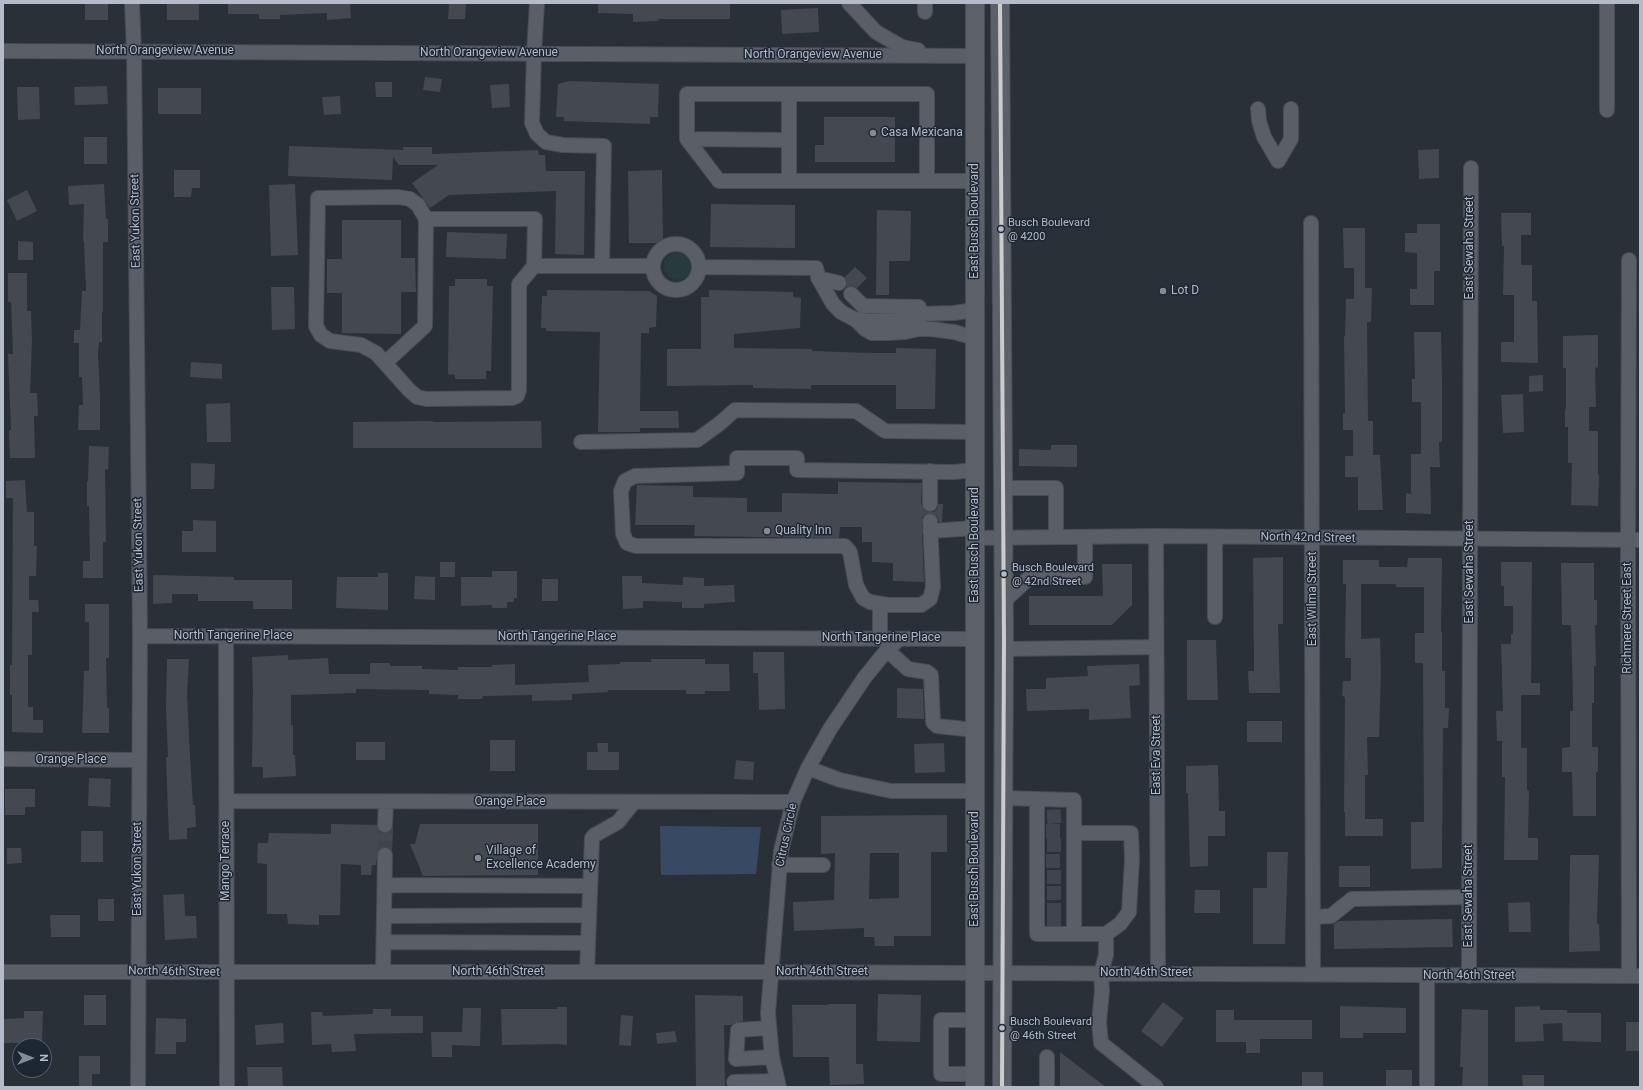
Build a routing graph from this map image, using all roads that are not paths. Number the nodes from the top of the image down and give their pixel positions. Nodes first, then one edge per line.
1 (132, 3) edge
2 (537, 3) edge
3 (849, 3) edge
4 (975, 3) edge
5 (1000, 3) edge
6 (1607, 3) edge
7 (3, 51) edge
8 (134, 51) junction
9 (534, 53) junction
10 (945, 56) junction
11 (975, 56) junction
12 (789, 94) junction
13 (1258, 108) dead end
14 (1291, 109) dead end
15 (1607, 110) dead end
16 (687, 139) junction
17 (789, 140) junction
18 (1470, 168) dead end
19 (789, 181) junction
20 (927, 181) junction
21 (975, 181) junction
22 (1000, 218) junction
23 (426, 219) junction
24 (1311, 223) dead end
25 (1629, 260) dead end
26 (534, 266) junction
27 (602, 266) junction
28 (653, 266) junction
29 (699, 267) junction
30 (818, 278) junction
31 (839, 283) dead end
32 (851, 294) dead end
33 (869, 307) junction
34 (975, 310) junction
35 (919, 318) junction
36 (854, 319) junction
37 (975, 338) junction
38 (385, 363) junction
39 (975, 432) junction
40 (581, 442) dead end
41 (975, 470) junction
42 (930, 471) junction
43 (1002, 488) junction
44 (930, 504) dead end
45 (975, 533) junction
46 (1156, 536) junction
47 (1056, 537) junction
48 (1085, 537) junction
49 (1215, 537) junction
50 (1003, 538) junction
51 (1313, 538) junction
52 (1470, 539) junction
53 (1634, 540) edge
54 (1004, 601) junction
55 (880, 604) junction
56 (1214, 618) dead end
57 (140, 636) junction
58 (226, 636) junction
59 (975, 639) junction
60 (884, 644) junction
61 (1156, 647) junction
62 (1004, 649) junction
63 (975, 730) junction
64 (3, 759) edge
65 (139, 760) junction
66 (808, 768) junction
67 (975, 791) junction
68 (1004, 798) junction
69 (1037, 799) junction
70 (226, 802) junction
71 (386, 802) junction
72 (634, 802) junction
73 (793, 802) junction
74 (385, 825) tunnel mouth
75 (1070, 837) junction
76 (385, 855) tunnel mouth
77 (779, 865) junction
78 (823, 865) dead end
79 (385, 884) junction
80 (589, 886) junction
81 (1469, 897) junction
82 (588, 915) junction
83 (384, 916) junction
84 (1313, 916) junction
85 (1069, 920) junction
86 (1106, 934) junction
87 (384, 942) junction
88 (588, 943) junction
89 (138, 971) junction
90 (3, 972) edge
91 (383, 972) junction
92 (587, 972) junction
93 (772, 972) junction
94 (226, 973) junction
95 (974, 973) junction
96 (1002, 973) junction
97 (1101, 973) junction
98 (1158, 974) junction
99 (1313, 974) junction
100 (1427, 976) junction
101 (1469, 976) junction
102 (1634, 976) edge
103 (974, 1020) junction
104 (769, 1028) junction
105 (772, 1057) junction
106 (1047, 1057) dead end
107 (975, 1080) edge
108 (734, 1082) dead end
109 (778, 1084) edge
110 (138, 1087) edge
111 (227, 1087) edge
112 (1002, 1087) edge
113 (1047, 1087) edge
114 (1156, 1087) edge
115 (1427, 1087) edge

1 - 8 street, East Yukon Street
2 - 9 street
3 - 10 street
4 - 11 main road, East Busch Boulevard
5 - 22 main road, East Busch Boulevard
6 - 15 street
7 - 8 street, North Orangeview Avenue
8 - 9 street, North Orangeview Avenue
8 - 57 street, East Yukon Street
9 - 10 street, North Orangeview Avenue
9 - 27 street
10 - 11 street, North Orangeview Avenue
11 - 21 main road, East Busch Boulevard
11 - 22 main road
12 - 16 street
12 - 17 street
12 - 20 street
13 - 14 street
16 - 17 street
16 - 19 street
17 - 19 street
18 - 52 street, East Sewaha Street
19 - 20 street
20 - 21 street
21 - 34 main road, East Busch Boulevard
22 - 43 main road, East Busch Boulevard
23 - 26 street
23 - 38 street
23 - 38 street
24 - 51 street, East Wilma Street
25 - 53 street, Richmere Street East
26 - 27 street
26 - 38 street
27 - 28 street
28 - 29 street
28 - 29 street
29 - 30 street
30 - 31 street
30 - 36 street
32 - 33 street
33 - 35 street
33 - 36 street
34 - 35 street
34 - 37 main road, East Busch Boulevard
35 - 36 street
35 - 37 street
37 - 39 main road, East Busch Boulevard
39 - 40 street
39 - 41 main road, East Busch Boulevard
41 - 42 street
41 - 45 main road, East Busch Boulevard
42 - 44 street
42 - 55 street
43 - 47 street
43 - 50 main road, East Busch Boulevard
45 - 50 street, North 42nd Street
45 - 55 street, North 42nd Street
45 - 59 main road, East Busch Boulevard
46 - 48 street, North 42nd Street
46 - 49 street, North 42nd Street
46 - 61 street, East Eva Street
47 - 48 street, North 42nd Street
47 - 50 street, North 42nd Street
48 - 54 street
49 - 51 street, North 42nd Street
49 - 56 street
50 - 54 main road, East Busch Boulevard
51 - 52 street, North 42nd Street
51 - 84 street, East Wilma Street
52 - 53 street, North 42nd Street
52 - 81 street, East Sewaha Street
53 - 102 street, Richmere Street East
54 - 62 main road, East Busch Boulevard
55 - 60 street
57 - 58 street, North Tangerine Place
57 - 65 street, East Yukon Street
58 - 60 street, North Tangerine Place
58 - 70 street, Mango Terrace
59 - 60 street, North Tangerine Place
59 - 63 main road, East Busch Boulevard
60 - 63 street
60 - 66 street, Citrus Circle
61 - 62 street
61 - 98 street, East Eva Street
62 - 68 main road, East Busch Boulevard
63 - 67 main road, East Busch Boulevard
64 - 65 street, Orange Place
65 - 89 street, East Yukon Street
66 - 67 street
66 - 73 street, Citrus Circle
67 - 95 main road, East Busch Boulevard
68 - 69 street
68 - 96 main road, East Busch Boulevard
69 - 75 street
69 - 85 street
70 - 71 street, Orange Place
70 - 94 street, Mango Terrace
71 - 72 street, Orange Place
71 - 74 street
72 - 73 street, Orange Place
72 - 80 street
73 - 77 street, Citrus Circle
75 - 85 street
75 - 86 street
76 - 79 street
77 - 78 street
77 - 93 street, Citrus Circle
79 - 80 street
79 - 83 street
80 - 82 street
81 - 84 street
81 - 101 street, East Sewaha Street
82 - 83 street
82 - 88 street
83 - 87 street
84 - 99 street, East Wilma Street
85 - 86 street
86 - 97 street
87 - 88 street
87 - 91 street
88 - 92 street
89 - 90 street, North 46th Street
89 - 94 street, North 46th Street
89 - 110 street, East Yukon Street
91 - 92 street, North 46th Street
91 - 94 street, North 46th Street
92 - 93 street, North 46th Street
93 - 95 street, North 46th Street
93 - 104 street, Citrus Circle
94 - 111 street, Mango Terrace
95 - 96 street, North 46th Street
95 - 103 main road, East Busch Boulevard
96 - 97 street, North 46th Street
96 - 112 main road, East Busch Boulevard
97 - 98 street, North 46th Street
97 - 114 street
98 - 99 street, North 46th Street
99 - 100 street, North 46th Street
100 - 101 street, North 46th Street
100 - 115 street
101 - 102 street, North 46th Street
103 - 107 main road, East Busch Boulevard
103 - 107 street
104 - 105 street, Citrus Circle
104 - 105 street
105 - 109 street, Citrus Circle
106 - 113 street
108 - 109 street

